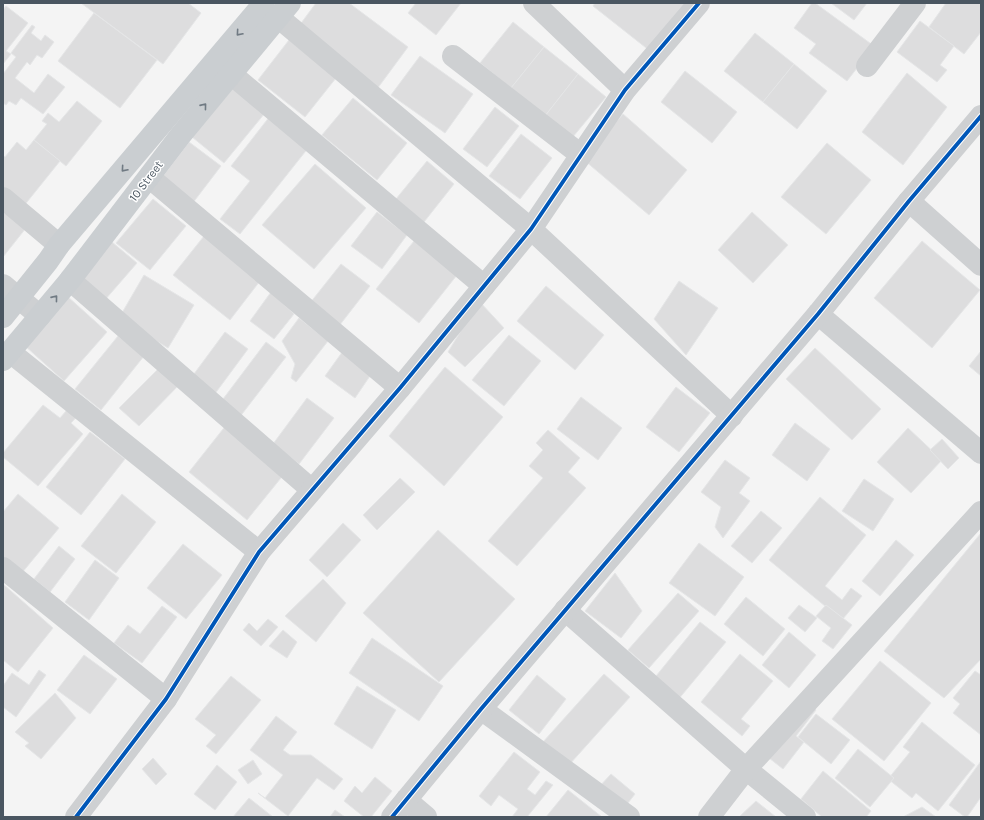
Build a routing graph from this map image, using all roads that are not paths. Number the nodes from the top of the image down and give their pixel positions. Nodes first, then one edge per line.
1 (534, 3) edge
2 (699, 3) edge
3 (915, 3) edge
4 (277, 8) edge
5 (453, 56) dead end
6 (867, 66) dead end
7 (230, 73) junction
8 (625, 90) junction
9 (981, 116) edge
10 (581, 155) junction
11 (149, 177) junction
12 (3, 198) edge
13 (909, 201) junction
14 (531, 229) junction
15 (58, 245) junction
16 (981, 265) edge
17 (70, 280) junction
18 (484, 286) junction
19 (11, 291) edge
20 (818, 314) junction
21 (40, 316) junction
22 (3, 317) edge
23 (6, 356) edge
24 (400, 388) junction
25 (732, 416) junction
26 (981, 453) edge
27 (312, 490) junction
28 (981, 512) edge
29 (259, 552) junction
30 (3, 568) edge
31 (565, 610) junction
32 (166, 699) junction
33 (481, 709) junction
34 (746, 769) junction
35 (406, 800) junction
36 (76, 817) edge
37 (392, 817) edge
38 (426, 817) edge
39 (629, 817) edge
40 (709, 817) edge
41 (805, 817) edge

1 - 8 street
2 - 8 street
3 - 6 street
4 - 7 main road, 10 Street
4 - 14 street
4 -> 15 main road, 10 Street
5 - 10 street
11 -> 7 main road, 10 Street
7 - 18 street
8 - 10 street
9 - 13 street
10 - 14 street
11 - 17 main road, 10 Street
11 - 24 street
12 - 15 street
13 - 16 street
13 - 20 street
14 - 18 street
14 - 25 street
15 - 19 main road, 10 Street
21 -> 17 main road, 10 Street
17 - 27 street
18 - 24 street
19 - 21 street
19 - 22 main road, 10 Street
20 - 25 street
20 - 26 street
21 - 23 main road, 10 Street
23 - 29 street
24 - 27 street
25 - 31 street
27 - 29 street
28 - 34 street
29 - 32 street
30 - 32 street
31 - 33 street
31 - 34 street
32 - 36 street
33 - 35 street
33 - 39 street
34 - 40 street
34 - 41 street
35 - 37 street
35 - 38 street

